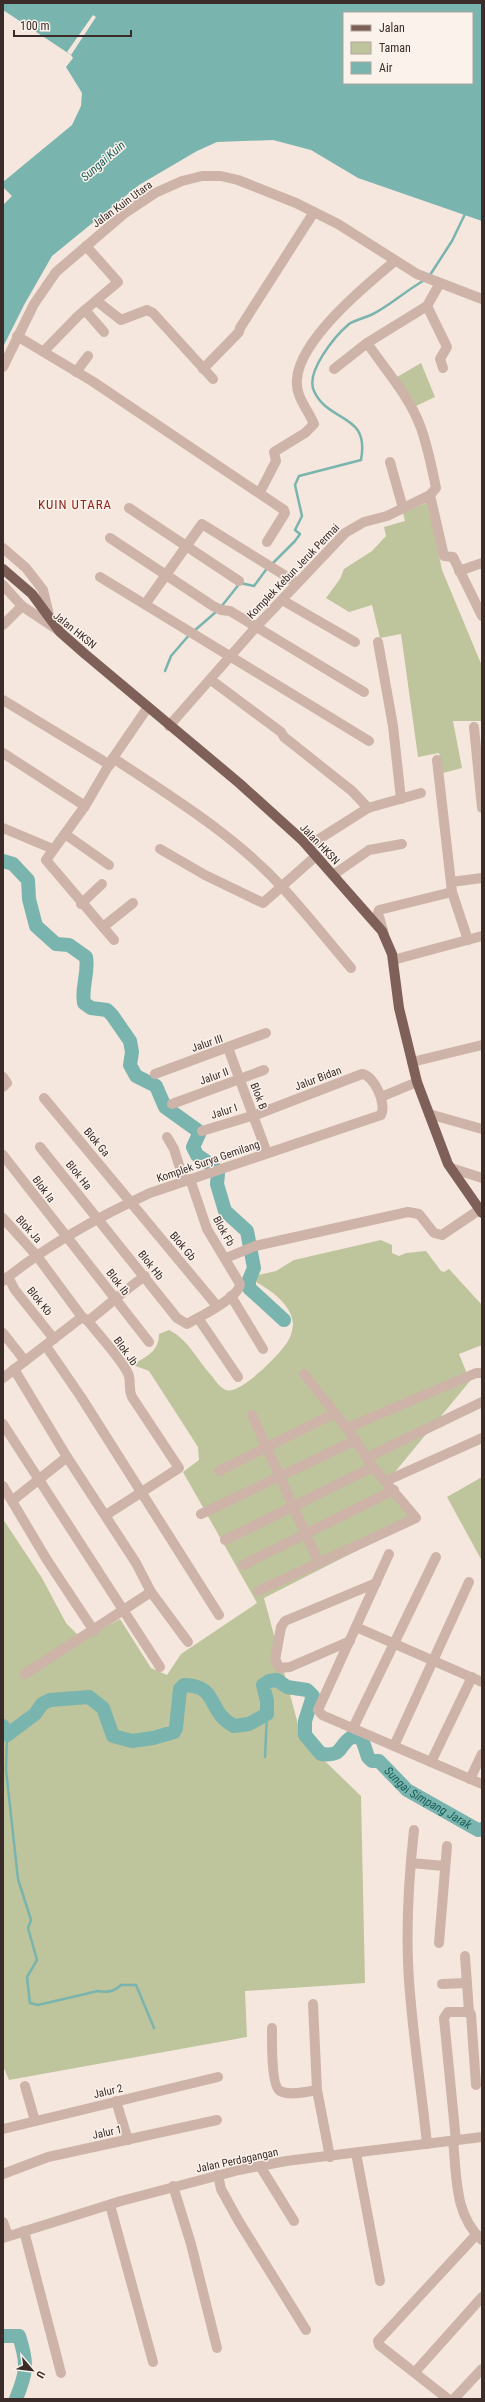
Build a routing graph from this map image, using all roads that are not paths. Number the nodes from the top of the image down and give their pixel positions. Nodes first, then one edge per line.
1 (314, 212) junction
2 (86, 246) junction
3 (395, 261) junction
4 (436, 282) junction
5 (482, 299) edge
6 (98, 302) junction
7 (427, 306) junction
8 (85, 310) junction
9 (104, 332) dead end
10 (17, 336) junction
11 (367, 343) junction
12 (44, 351) junction
13 (88, 356) dead end
14 (3, 367) edge
15 (443, 368) dead end
16 (203, 369) junction
17 (334, 369) dead end
18 (76, 372) junction
19 (213, 379) dead end
20 (390, 462) dead end
21 (260, 492) junction
22 (430, 495) junction
23 (129, 508) dead end
24 (403, 508) junction
25 (110, 538) dead end
26 (267, 542) dead end
27 (185, 547) junction
28 (3, 548) edge
29 (482, 563) edge
30 (3, 568) edge
31 (460, 571) junction
32 (165, 575) junction
33 (100, 577) dead end
34 (239, 581) dead end
35 (297, 583) junction
36 (3, 585) edge
37 (282, 600) junction
38 (478, 600) edge
39 (146, 604) junction
40 (22, 606) junction
41 (50, 615) junction
42 (482, 616) edge
43 (3, 625) edge
44 (256, 627) junction
45 (60, 632) junction
46 (355, 642) dead end
47 (378, 642) dead end
48 (231, 656) junction
49 (211, 680) junction
50 (364, 692) dead end
51 (3, 700) edge
52 (148, 707) junction
53 (169, 726) junction
54 (474, 727) dead end
55 (369, 741) dead end
56 (3, 753) edge
57 (436, 760) dead end
58 (111, 761) junction
59 (421, 793) dead end
60 (401, 799) junction
61 (85, 806) junction
62 (368, 808) junction
63 (482, 808) edge
64 (3, 828) edge
65 (65, 834) junction
66 (402, 844) dead end
67 (308, 846) junction
68 (53, 849) junction
69 (160, 849) dead end
70 (316, 856) junction
71 (109, 865) dead end
72 (333, 875) junction
73 (482, 878) edge
74 (102, 884) dead end
75 (281, 886) junction
76 (452, 887) junction
77 (133, 902) dead end
78 (81, 904) junction
79 (103, 927) junction
80 (482, 936) edge
81 (386, 939) junction
82 (114, 940) dead end
83 (468, 940) junction
84 (394, 960) junction
85 (351, 968) dead end
86 (266, 1033) dead end
87 (482, 1045) edge
88 (228, 1048) junction
89 (412, 1062) junction
90 (264, 1070) dead end
91 (155, 1074) dead end
92 (3, 1077) edge
93 (240, 1080) junction
94 (417, 1082) junction
95 (3, 1087) edge
96 (381, 1096) junction
97 (44, 1098) dead end
98 (172, 1104) dead end
99 (254, 1114) junction
100 (429, 1114) junction
101 (482, 1129) edge
102 (202, 1131) dead end
103 (167, 1137) dead end
104 (40, 1147) dead end
105 (267, 1154) junction
106 (3, 1155) edge
107 (450, 1168) junction
108 (482, 1178) edge
109 (187, 1180) junction
110 (130, 1202) junction
111 (481, 1211) edge
112 (3, 1218) edge
113 (99, 1219) junction
114 (67, 1236) junction
115 (37, 1256) junction
116 (226, 1258) junction
117 (145, 1276) junction
118 (5, 1278) edge
119 (234, 1294) junction
120 (115, 1297) junction
121 (217, 1306) junction
122 (198, 1318) junction
123 (85, 1319) junction
124 (3, 1333) edge
125 (54, 1339) junction
126 (149, 1342) dead end
127 (46, 1346) junction
128 (263, 1349) dead end
129 (25, 1361) junction
130 (14, 1369) junction
131 (482, 1373) edge
132 (304, 1374) dead end
133 (238, 1377) dead end
134 (3, 1378) edge
135 (482, 1402) edge
136 (335, 1413) junction
137 (252, 1415) dead end
138 (3, 1424) edge
139 (347, 1428) junction
140 (482, 1438) edge
141 (356, 1440) junction
142 (267, 1448) junction
143 (67, 1457) junction
144 (368, 1457) junction
145 (373, 1467) junction
146 (219, 1471) dead end
147 (281, 1476) junction
148 (39, 1479) junction
149 (386, 1480) junction
150 (3, 1486) edge
151 (394, 1490) junction
152 (142, 1493) junction
153 (13, 1500) junction
154 (294, 1506) junction
155 (201, 1514) dead end
156 (106, 1515) junction
157 (306, 1534) junction
158 (225, 1540) dead end
159 (389, 1554) dead end
160 (436, 1557) dead end
161 (319, 1563) junction
162 (243, 1565) dead end
163 (469, 1582) dead end
164 (376, 1583) junction
165 (258, 1591) dead end
166 (151, 1592) junction
167 (123, 1610) junction
168 (219, 1615) dead end
169 (356, 1627) junction
170 (94, 1631) junction
171 (350, 1641) junction
172 (188, 1642) dead end
173 (395, 1645) junction
174 (433, 1662) junction
175 (160, 1667) dead end
176 (25, 1674) dead end
177 (472, 1677) junction
178 (482, 1682) edge
179 (353, 1728) junction
180 (394, 1746) junction
181 (482, 1754) edge
182 (431, 1762) junction
183 (470, 1779) junction
184 (482, 1784) edge
185 (414, 1830) dead end
186 (447, 1846) dead end
187 (411, 1862) junction
188 (444, 1866) junction
189 (439, 1943) dead end
190 (465, 1956) dead end
191 (466, 1983) junction
192 (442, 1984) dead end
193 (314, 2004) dead end
194 (469, 2012) junction
195 (272, 2028) dead end
196 (218, 2077) dead end
197 (476, 2085) dead end
198 (25, 2086) dead end
199 (317, 2090) junction
200 (116, 2101) junction
201 (217, 2120) dead end
202 (35, 2121) junction
203 (3, 2129) edge
204 (482, 2137) edge
205 (128, 2140) junction
206 (455, 2141) junction
207 (427, 2144) junction
208 (356, 2153) junction
209 (330, 2157) junction
210 (260, 2166) junction
211 (3, 2174) edge
212 (218, 2175) junction
213 (173, 2186) junction
214 (110, 2205) junction
215 (294, 2221) dead end
216 (3, 2222) edge
217 (24, 2231) junction
218 (5, 2237) edge
219 (479, 2237) edge
220 (380, 2281) dead end
221 (482, 2298) edge
222 (306, 2330) dead end
223 (217, 2348) dead end
224 (153, 2362) dead end
225 (482, 2369) edge
226 (415, 2372) junction
227 (61, 2373) dead end
228 (448, 2399) edge
229 (454, 2399) edge

1 - 2 street, Jalan Kuin Utara
1 - 3 street, Jalan Kuin Utara
1 - 16 street
2 - 6 street
2 - 10 street, Jalan Kuin Utara
3 - 4 street, Jalan Kuin Utara
3 - 21 street
4 - 5 street, Jalan Kuin Utara
4 - 7 street
6 - 8 street
6 - 16 street
7 - 11 street
7 - 15 street
8 - 9 street
8 - 12 street
10 - 12 street
10 - 14 street, Jalan Kuin Utara
11 - 17 street
11 - 22 street
12 - 18 street
13 - 18 street
16 - 19 street
18 - 21 street
20 - 24 street
21 - 26 street
22 - 24 street, Komplek Kebun Jeruk Permai
22 - 31 street
23 - 27 street
24 - 35 street, Komplek Kebun Jeruk Permai
25 - 32 street
27 - 32 street
27 - 34 street
27 - 35 street
28 - 41 street
29 - 31 street
30 - 41 main road
31 - 38 street
32 - 39 street
32 - 44 street
33 - 39 street
35 - 37 street, Komplek Kebun Jeruk Permai
36 - 40 street, Jalan HKSN
37 - 44 street, Komplek Kebun Jeruk Permai
37 - 46 street
38 - 42 street
39 - 48 street
40 - 43 street
40 - 45 street, Jalan HKSN
41 - 45 main road
44 - 48 street, Komplek Kebun Jeruk Permai
44 - 50 street
45 - 52 main road, Jalan HKSN
47 - 60 street
48 - 49 street, Komplek Kebun Jeruk Permai
48 - 55 street
49 - 53 street, Komplek Kebun Jeruk Permai
49 - 62 street
51 - 58 street
52 - 53 main road, Jalan HKSN
52 - 58 street
53 - 67 main road, Jalan HKSN
54 - 63 street
56 - 61 street
57 - 76 street
58 - 61 street
58 - 75 street
59 - 60 street
60 - 62 street
61 - 65 street
62 - 67 street
64 - 68 street
65 - 68 street
65 - 71 street
66 - 72 street
67 - 70 main road, Jalan HKSN
68 - 78 street
69 - 75 street
70 - 72 main road, Jalan HKSN
70 - 75 street
72 - 81 main road, Jalan HKSN
73 - 76 street
74 - 78 street
75 - 85 street
76 - 81 street
76 - 83 street
77 - 79 street
78 - 79 street
79 - 82 street
80 - 83 street
81 - 84 main road, Jalan HKSN
83 - 84 street
84 - 89 main road, Jalan HKSN
86 - 88 street, Jalur III
87 - 89 street
88 - 91 street, Jalur III
88 - 93 street, Blok B
89 - 94 main road, Jalan HKSN
90 - 93 street, Jalur II
92 - 95 street
93 - 98 street, Jalur II
93 - 99 street, Blok B
94 - 96 street
94 - 100 main road, Jalan HKSN
96 - 99 street, Jalur Bidan
96 - 105 street, Komplek Surya Gemilang
97 - 110 street, Blok Ga
99 - 102 street, Jalur I
99 - 105 street, Blok B
100 - 101 street
100 - 107 main road, Jalan HKSN
103 - 109 street, Blok Fb
104 - 113 street, Blok Ha
105 - 109 street, Komplek Surya Gemilang
106 - 114 street, Blok Ia
107 - 108 street
107 - 111 main road, Jalan HKSN
109 - 110 street, Komplek Surya Gemilang
109 - 116 street, Blok Fb
110 - 113 street, Komplek Surya Gemilang
110 - 121 street, Blok Gb
111 - 116 street
112 - 115 street, Blok Ja
113 - 114 street, Komplek Surya Gemilang
113 - 117 street, Blok Hb
114 - 115 street, Komplek Surya Gemilang
114 - 120 street, Blok Ib
115 - 118 street, Komplek Surya Gemilang
115 - 123 street, Blok Jb
116 - 119 street, Blok Fb
117 - 120 street
117 - 122 street, Blok Hb
118 - 125 street, Blok Kb
119 - 121 street
119 - 128 street, Blok Fb
120 - 123 street
120 - 126 street, Blok Ib
121 - 122 street
122 - 133 street
123 - 125 street
123 - 152 street, Blok Jb
124 - 129 street
125 - 127 street
127 - 129 street
127 - 152 street
129 - 130 street
130 - 134 street
130 - 143 street
131 - 139 street
132 - 136 street
135 - 144 street
136 - 139 street
136 - 142 street
137 - 142 street
138 - 148 street
139 - 141 street
140 - 149 street
141 - 144 street
141 - 147 street
142 - 146 street
142 - 147 street
143 - 148 street
143 - 156 street
144 - 145 street
145 - 149 street
145 - 154 street
147 - 154 street
147 - 155 street
148 - 153 street
148 - 167 street
149 - 151 street
150 - 153 street
151 - 157 street
151 - 161 street
152 - 156 street
152 - 168 street
153 - 170 street
154 - 157 street
154 - 158 street
156 - 166 street
157 - 161 street
157 - 162 street
159 - 164 street
160 - 173 street
161 - 165 street
163 - 174 street
164 - 169 street
164 - 171 street
166 - 167 street
166 - 172 street
167 - 170 street
167 - 175 street
169 - 171 street
169 - 173 street
170 - 176 street
171 - 179 street
173 - 174 street
173 - 179 street
174 - 177 street
174 - 180 street
177 - 178 street
177 - 182 street
179 - 180 street
180 - 182 street
181 - 183 street
182 - 183 street
183 - 184 street
185 - 187 street
186 - 188 street
187 - 188 street
187 - 207 street
188 - 189 street
190 - 191 street
191 - 192 street
191 - 194 street
193 - 199 street
194 - 197 street
194 - 206 street
195 - 199 street
196 - 200 street, Jalur 2
198 - 202 street
199 - 209 street
200 - 202 street, Jalur 2
200 - 205 street
201 - 205 street, Jalur 1
202 - 203 street, Jalur 2
204 - 206 street, Jalan Perdagangan
205 - 211 street, Jalur 1
206 - 207 street, Jalan Perdagangan
206 - 219 street
207 - 208 street, Jalan Perdagangan
208 - 209 street, Jalan Perdagangan
208 - 220 street
209 - 210 street, Jalan Perdagangan
210 - 212 street, Jalan Perdagangan
210 - 215 street
212 - 213 street, Jalan Perdagangan
212 - 222 street
213 - 214 street, Jalan Perdagangan
213 - 223 street
214 - 217 street, Jalan Perdagangan
214 - 224 street
216 - 218 street
217 - 218 street, Jalan Perdagangan
217 - 227 street
219 - 226 street
221 - 226 street
225 - 229 street
226 - 228 street

